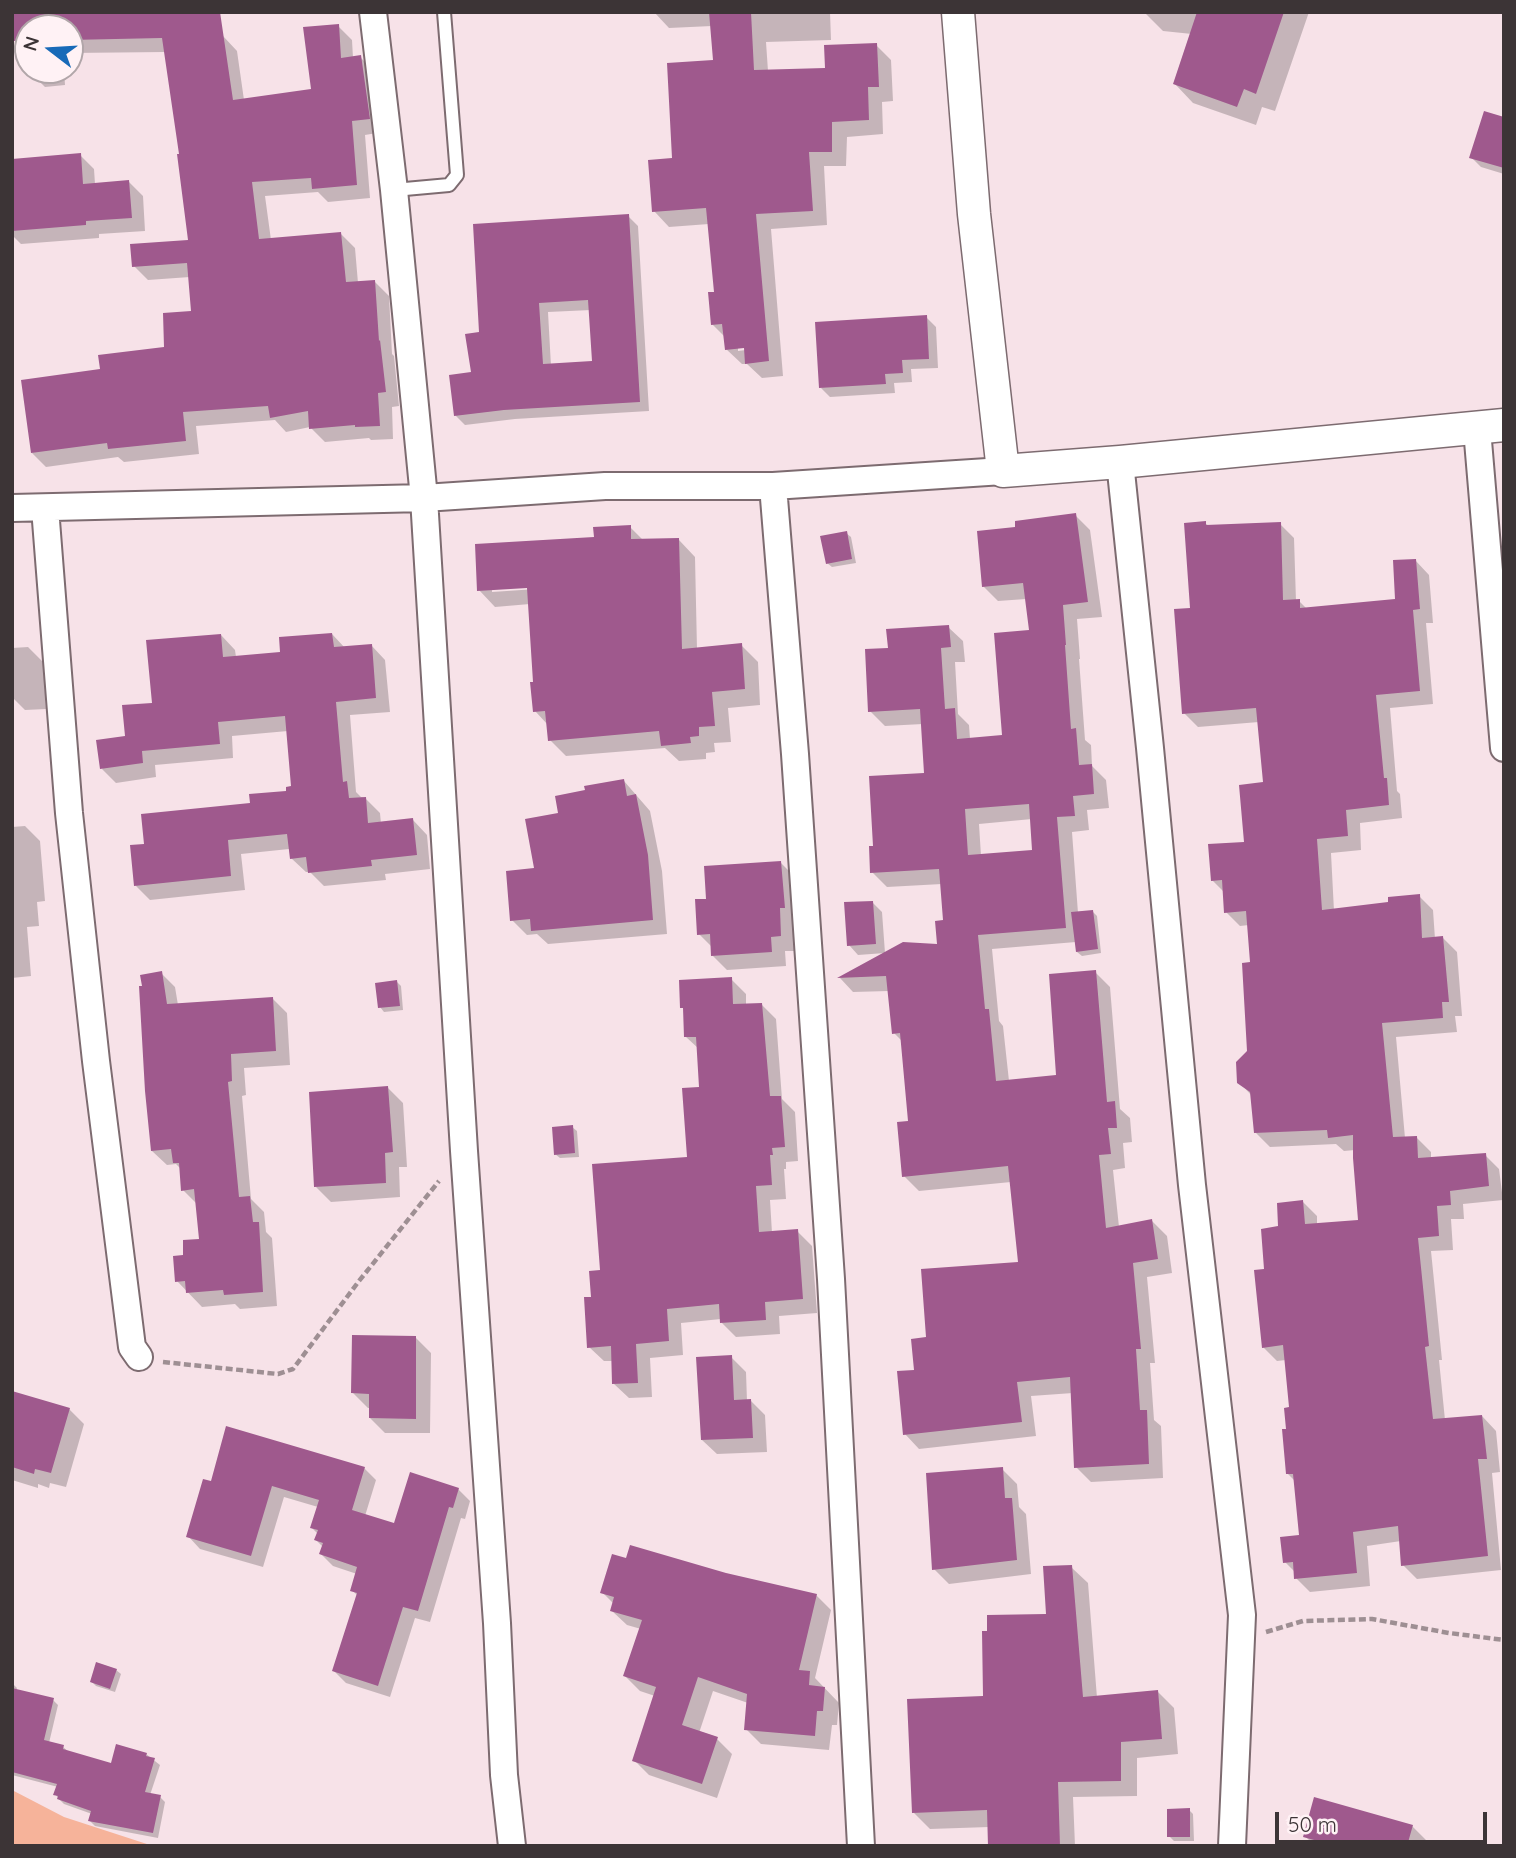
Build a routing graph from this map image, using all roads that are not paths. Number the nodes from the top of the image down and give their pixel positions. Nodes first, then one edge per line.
1 (373, 12) edge
2 (444, 12) edge
3 (958, 12) edge
4 (394, 190) junction
5 (1491, 427) edge
6 (1120, 462) junction
7 (1003, 471) junction
8 (773, 486) junction
9 (424, 498) junction
10 (12, 508) edge
11 (45, 508) junction
12 (1504, 748) edge
13 (139, 1357) road end
14 (512, 1846) edge
15 (861, 1846) edge
16 (1232, 1846) edge

1 - 4 street
2 - 4 lane
3 - 7 street
4 - 9 street
5 - 6 street
5 - 12 street
6 - 7 street
6 - 16 street
7 - 8 street
8 - 9 street
8 - 15 street
9 - 11 street
9 - 14 street
10 - 11 street
11 - 13 street

